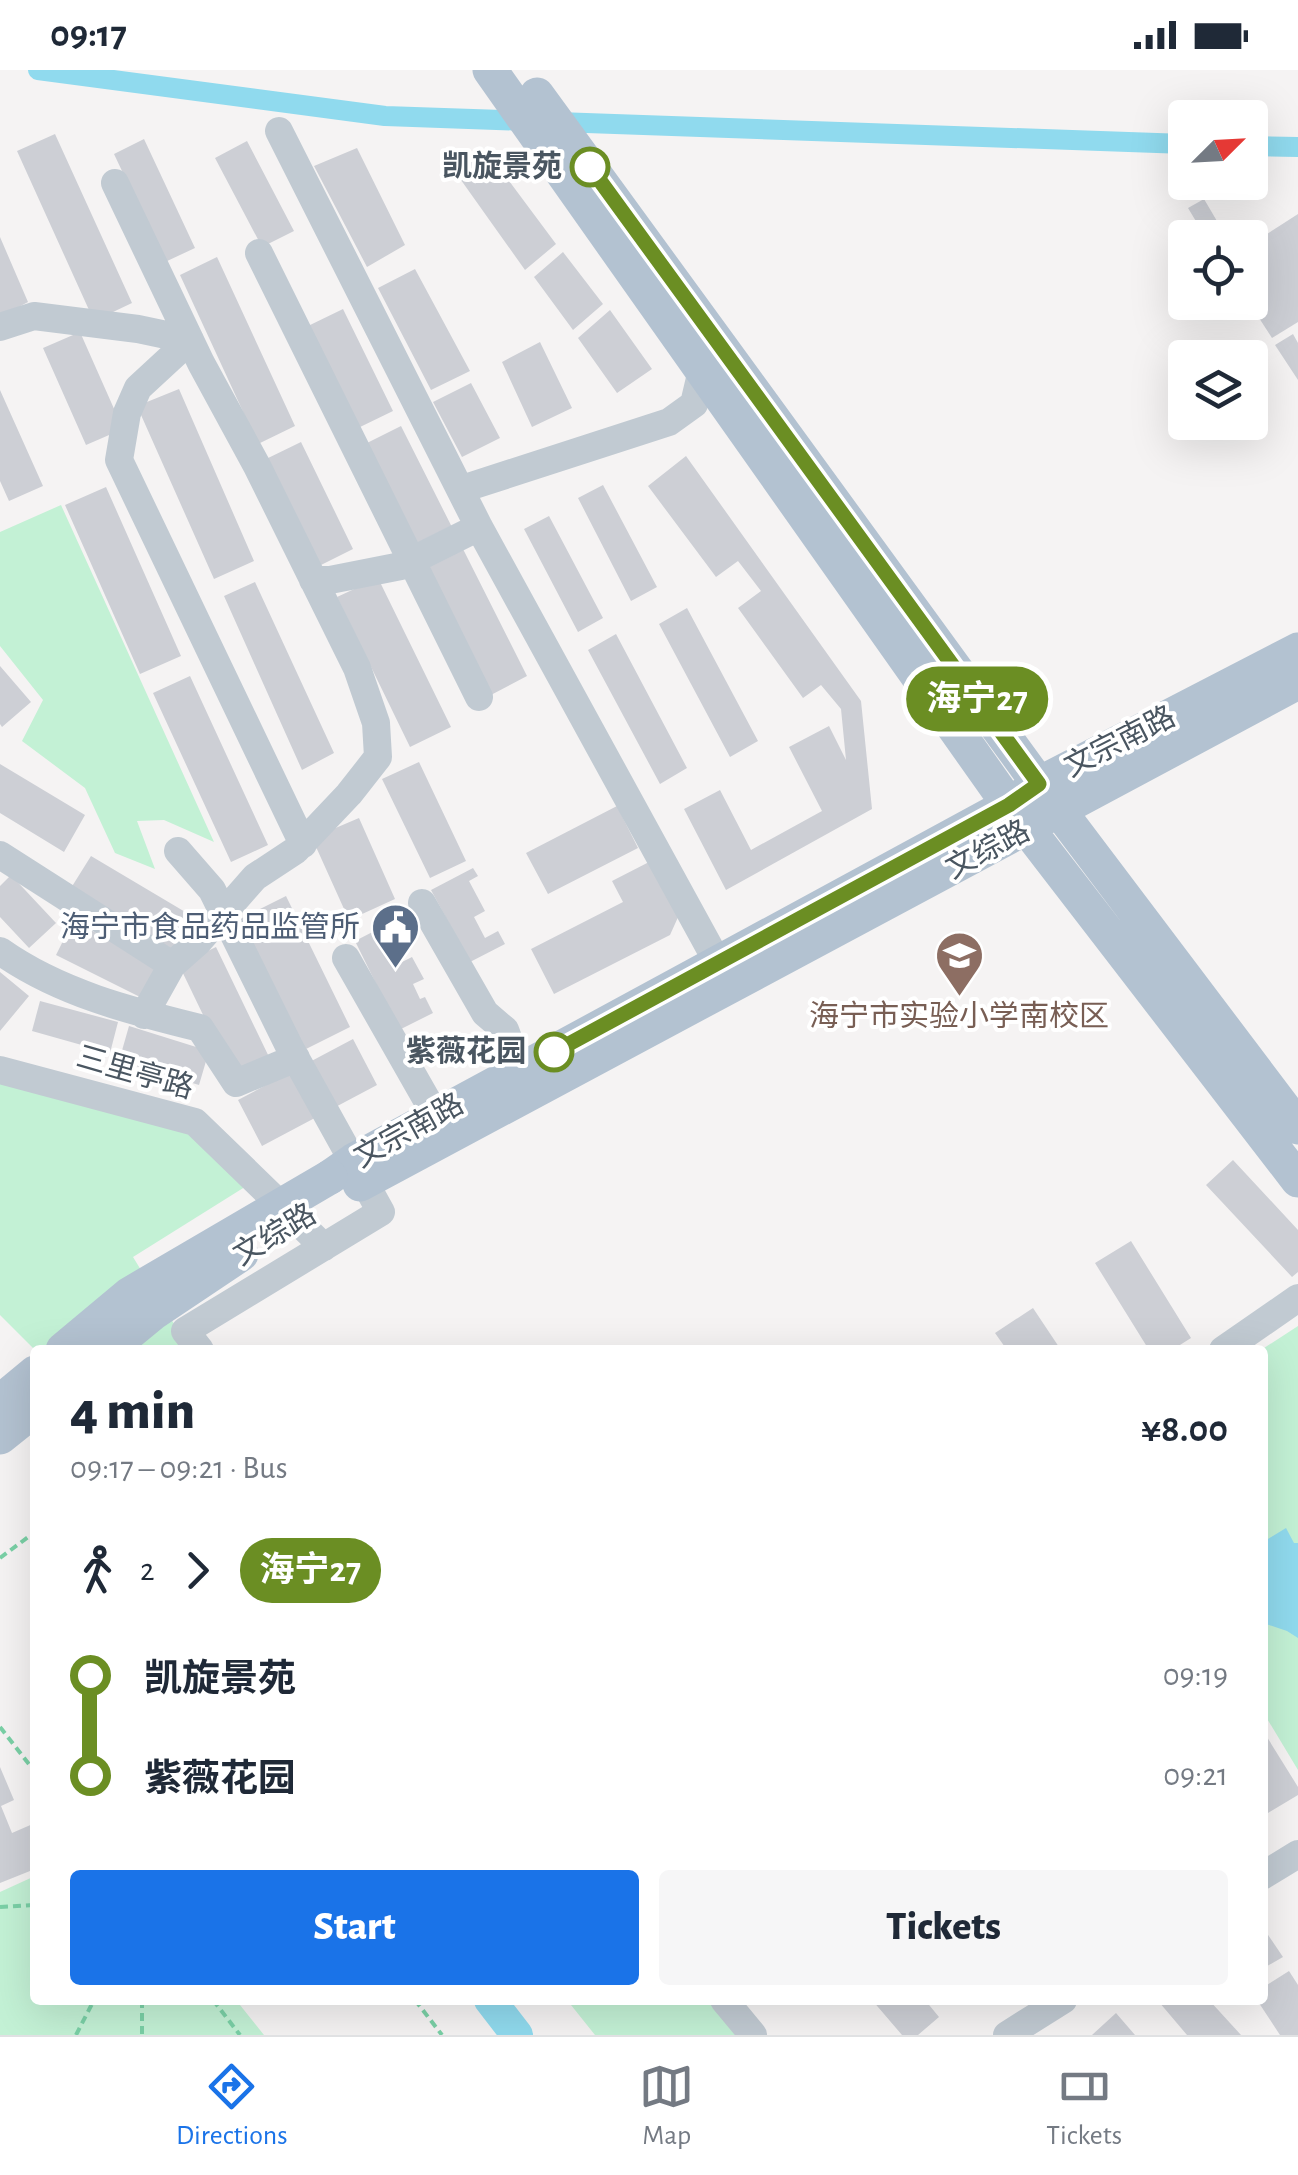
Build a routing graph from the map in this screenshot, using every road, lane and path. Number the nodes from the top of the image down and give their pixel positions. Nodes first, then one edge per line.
1 (507, 73) edge
2 (279, 131) dead end
3 (115, 183) dead end
4 (259, 253) dead end
5 (0, 327) edge
6 (190, 340) junction
7 (710, 358) junction
8 (462, 489) junction
9 (479, 527) junction
10 (411, 560) junction
11 (313, 580) junction
12 (1298, 650) edge
13 (1298, 682) edge
14 (480, 697) dead end
15 (1050, 798) junction
16 (1018, 817) junction
17 (302, 844) junction
18 (178, 852) dead end
19 (0, 855) edge
20 (422, 904) dead end
21 (222, 912) junction
22 (0, 951) edge
23 (346, 958) dead end
24 (718, 963) junction
25 (172, 964) junction
26 (144, 1014) junction
27 (296, 1058) junction
28 (0, 1070) edge
29 (520, 1070) junction
30 (436, 1116) junction
31 (1298, 1127) edge
32 (347, 1179) junction
33 (1298, 1180) edge
34 (324, 1248) junction
35 (1298, 1298) edge
36 (69, 1345) edge
37 (114, 1345) edge
38 (196, 1345) edge
39 (1230, 1345) edge
40 (30, 1377) edge
41 (0, 1402) edge
42 (30, 1413) edge
43 (0, 1437) edge
44 (30, 1536) edge
45 (0, 1558) edge
46 (0, 1727) edge
47 (30, 1766) edge
48 (1298, 1854) edge
49 (1268, 1872) edge
50 (30, 1905) edge
51 (0, 1908) edge
52 (91, 2005) edge
53 (142, 2005) edge
54 (217, 2005) edge
55 (419, 2005) edge
56 (728, 2005) edge
57 (1056, 2005) edge
58 (76, 2035) edge
59 (142, 2035) edge
60 (240, 2035) edge
61 (442, 2035) edge
62 (753, 2035) edge
63 (1008, 2035) edge

1 - 7 main road
2 - 8 street
3 - 6 street
4 - 10 street
5 - 6 street
6 - 11 street
6 - 17 street
7 - 8 street
7 - 15 main road
7 - 16 main road
8 - 9 street
9 - 10 street
9 - 24 street
10 - 11 street
10 - 14 street
11 - 17 street
12 - 15 main road, 文宗南路
13 - 15 main road, 文综路
15 - 16 main road, 文宗南路
15 - 31 main road
16 - 24 main road, 文宗南路
16 - 32 main road, 文综路
16 - 33 main road
17 - 21 street
18 - 21 street
19 - 25 street
20 - 29 street
21 - 25 street
21 - 27 street
22 - 26 street
23 - 30 street
24 - 29 main road, 文宗南路
25 - 26 street
26 - 27 street
27 - 32 street
28 - 34 street, 三里亭路
29 - 30 main road, 文宗南路
30 - 32 main road, 文宗南路
32 - 34 street
32 - 36 main road, 文宗南路, bridge
32 - 37 main road, 文综路, bridge
34 - 38 street
35 - 39 street
40 - 41 main road
42 - 43 main road
44 - 45 path
46 - 47 path
48 - 49 street
50 - 51 path
52 - 58 path
53 - 59 path
54 - 60 path
55 - 61 path
56 - 62 street
57 - 63 street

